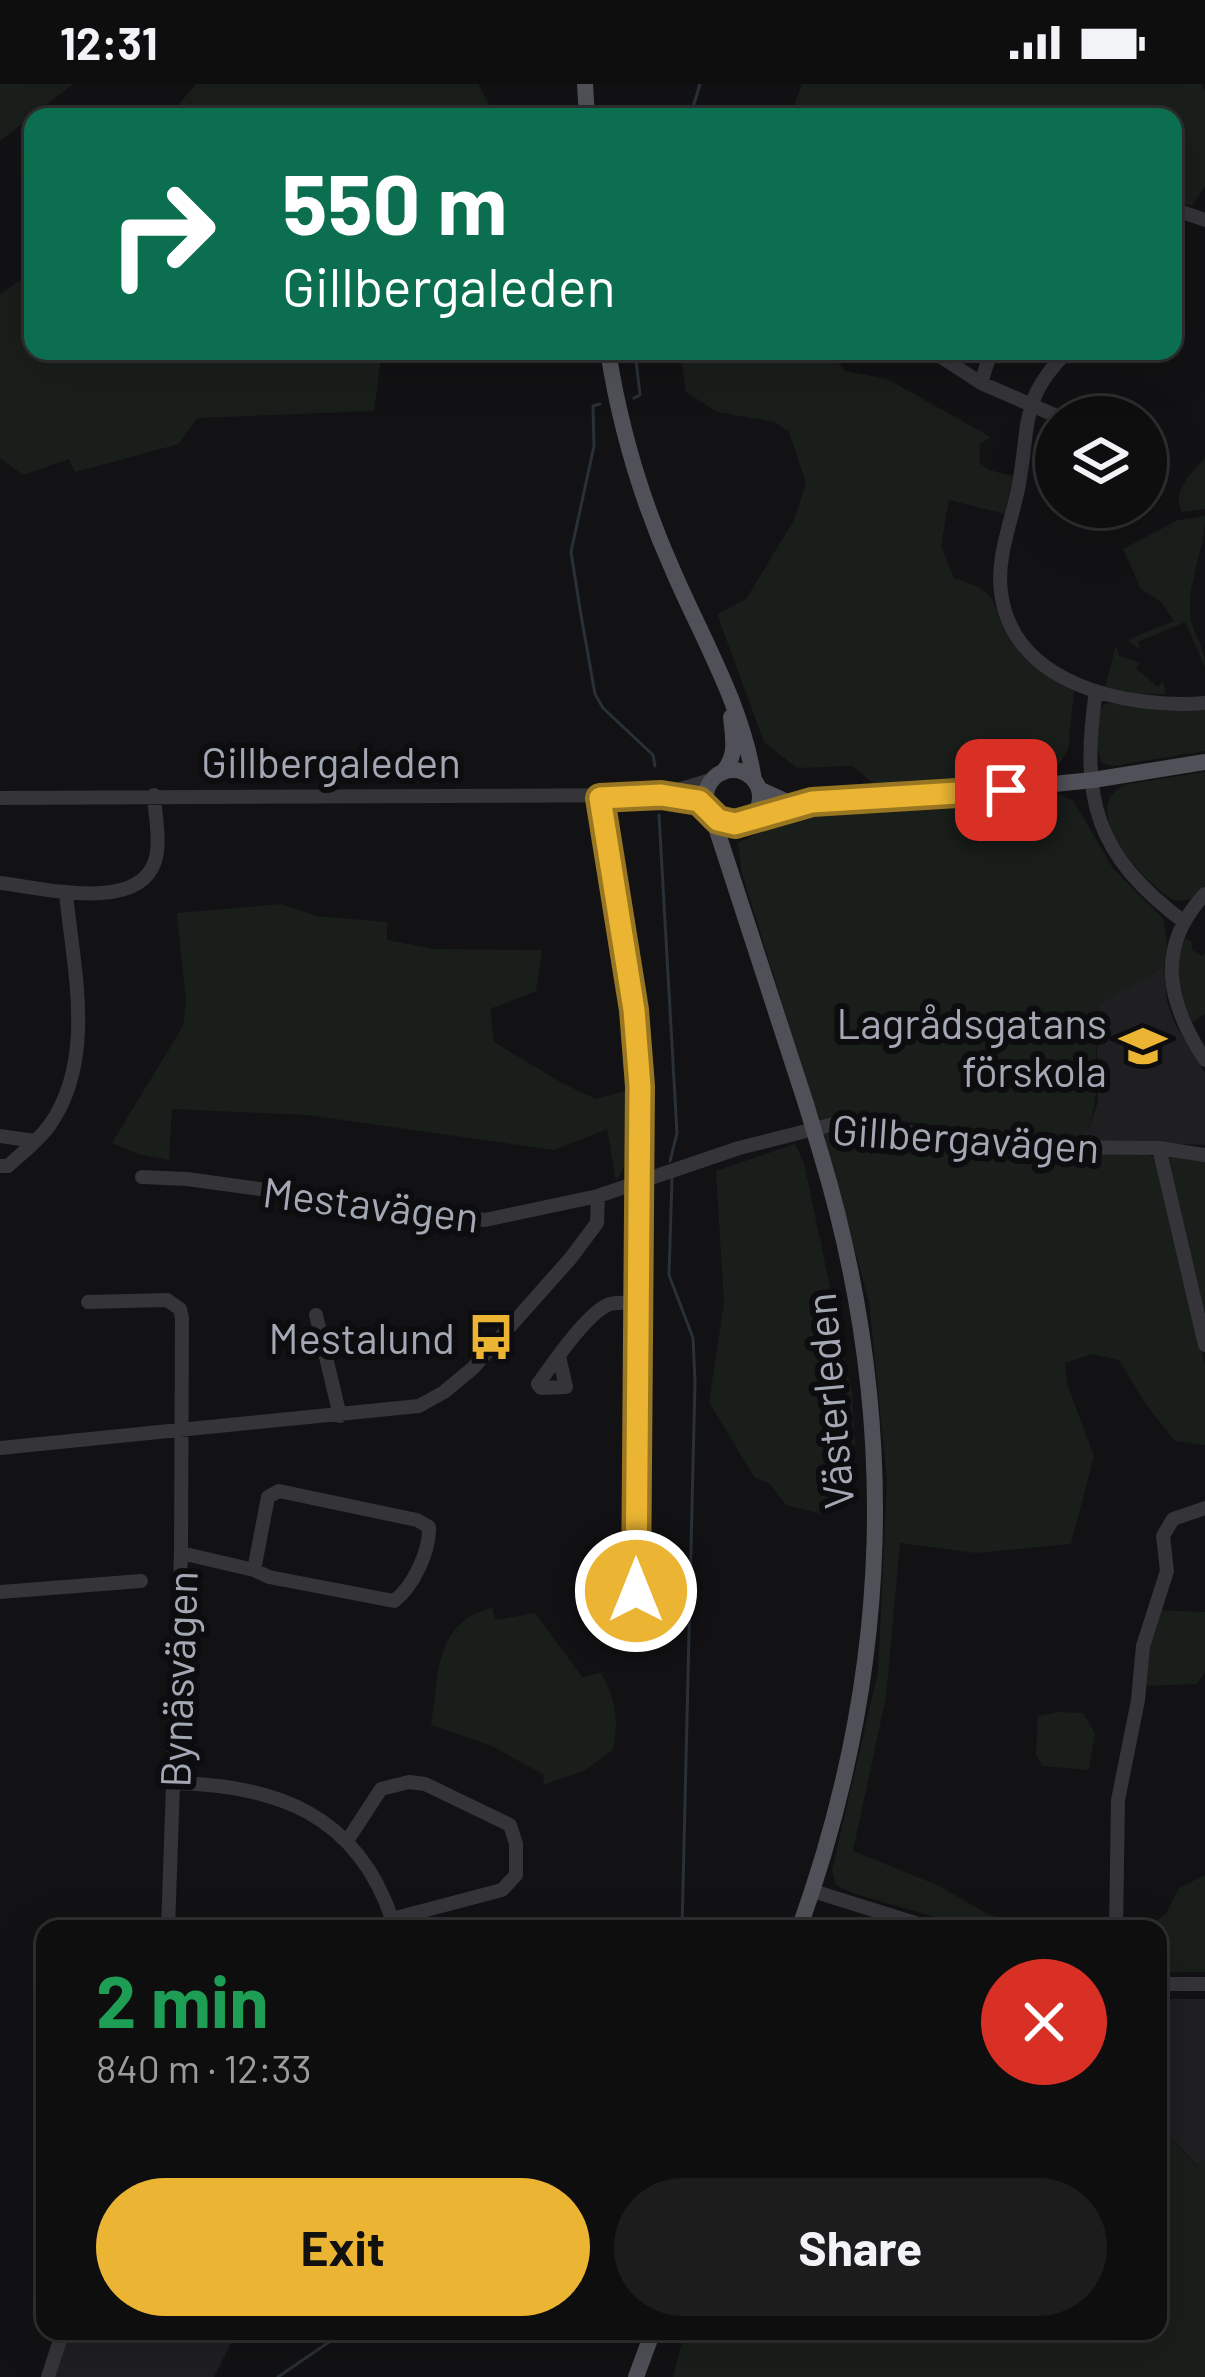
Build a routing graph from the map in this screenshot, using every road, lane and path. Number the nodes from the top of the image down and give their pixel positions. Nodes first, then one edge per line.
1 (610, 360) edge
2 (946, 360) edge
3 (988, 360) edge
4 (1060, 360) edge
5 (980, 382) junction
6 (1029, 405) junction
7 (1035, 407) edge
8 (1096, 691) junction
9 (729, 692) junction
10 (1205, 703) edge
11 (1205, 762) edge
12 (718, 776) junction
13 (1093, 780) junction
14 (757, 785) junction
15 (154, 795) junction
16 (661, 795) junction
17 (0, 798) edge
18 (600, 798) junction
19 (812, 802) junction
20 (710, 810) junction
21 (748, 820) junction
22 (734, 874) junction
23 (0, 884) edge
24 (66, 893) junction
25 (1205, 894) edge
26 (1184, 922) junction
27 (1205, 1060) edge
28 (0, 1136) edge
29 (35, 1141) junction
30 (1159, 1148) junction
31 (1205, 1155) edge
32 (0, 1166) edge
33 (142, 1177) dead end
34 (639, 1180) junction
35 (598, 1196) junction
36 (88, 1301) dead end
37 (639, 1303) junction
38 (316, 1315) dead end
39 (1205, 1345) edge
40 (559, 1356) dead end
41 (340, 1416) junction
42 (184, 1430) junction
43 (0, 1448) edge
44 (1205, 1508) edge
45 (181, 1552) junction
46 (254, 1570) junction
47 (141, 1581) dead end
48 (636, 1591) dead end
49 (0, 1592) edge
50 (174, 1783) junction
51 (347, 1841) junction
52 (812, 1891) junction
53 (168, 1920) edge
54 (802, 1920) edge
55 (905, 1920) edge
56 (1116, 1920) edge
57 (1167, 1984) edge
58 (1205, 1984) edge
59 (60, 2340) edge
60 (650, 2340) edge
61 (48, 2377) edge
62 (636, 2377) edge

1 - 9 main road
2 - 5 street
3 - 5 street
4 - 6 street
5 - 6 street
6 - 7 street
6 - 8 street
8 - 10 street
8 - 13 street
9 - 12 main road
9 - 14 main road
11 - 13 main road
12 - 14 main road
12 - 16 street, Gillbergaleden
12 - 20 main road
13 - 19 main road
13 - 26 street
14 - 19 main road
14 - 21 main road
15 - 17 street, Gillbergaleden
15 - 18 street, Gillbergaleden
15 - 24 street
16 - 18 street, Gillbergaleden
16 - 20 street, Gillbergaleden
18 - 34 street
19 - 21 main road
20 - 21 main road
20 - 22 main road, Västerleden
21 - 22 main road, Västerleden
22 - 52 main road, Västerleden, bridge
23 - 24 street
24 - 29 street
25 - 26 street
26 - 27 street
28 - 29 street
29 - 32 street
30 - 31 street, Gillbergavägen
30 - 34 street, Gillbergavägen
30 - 39 street
33 - 35 street, Mestavägen
34 - 35 street, Gillbergavägen
34 - 37 street
35 - 41 street
36 - 42 street, Bynäsvägen
37 - 40 street
37 - 48 street
38 - 41 street
41 - 42 street
42 - 43 street
42 - 45 street, Bynäsvägen
44 - 56 street
45 - 46 street
45 - 50 street, Bynäsvägen
46 - 46 street
47 - 49 street
50 - 51 street
50 - 53 street, Bynäsvägen
51 - 51 street
52 - 54 main road, Västerleden
52 - 55 street
57 - 58 street
59 - 61 street
60 - 62 main road

